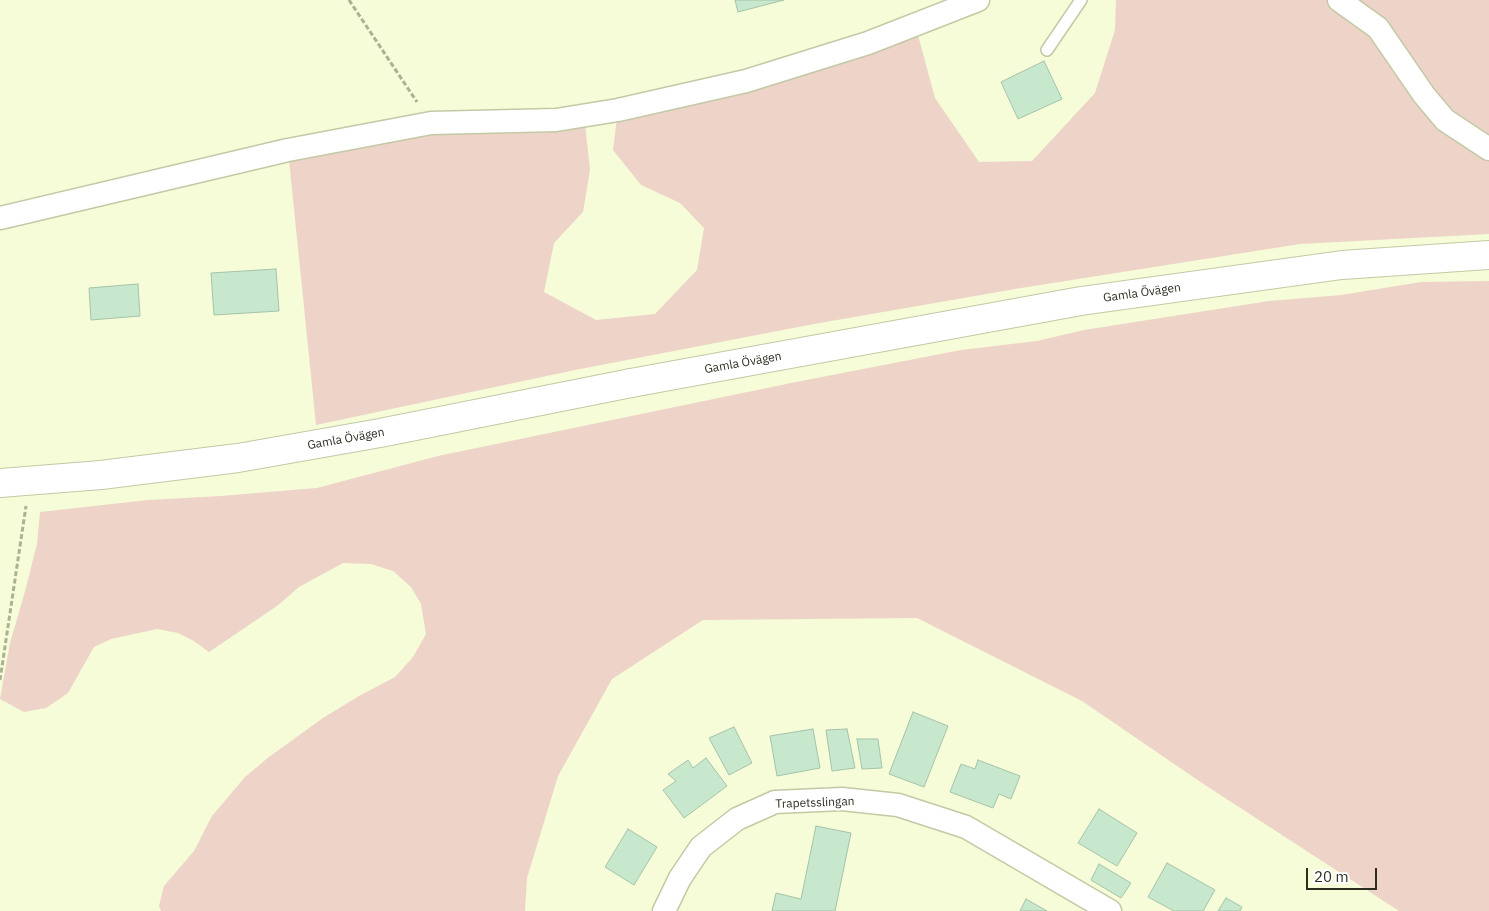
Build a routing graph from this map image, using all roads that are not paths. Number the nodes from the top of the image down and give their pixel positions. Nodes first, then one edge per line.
1 (978, 0) edge
2 (1080, 0) edge
3 (1339, 0) edge
4 (1047, 50) dead end
5 (1489, 149) edge
6 (0, 218) edge
7 (1489, 255) edge
8 (0, 483) edge
9 (664, 911) edge
10 (1110, 911) edge

1 - 6 street
2 - 4 lane
3 - 5 street
7 - 8 main road, Gamla Övägen
9 - 10 street, Trapetsslingan

